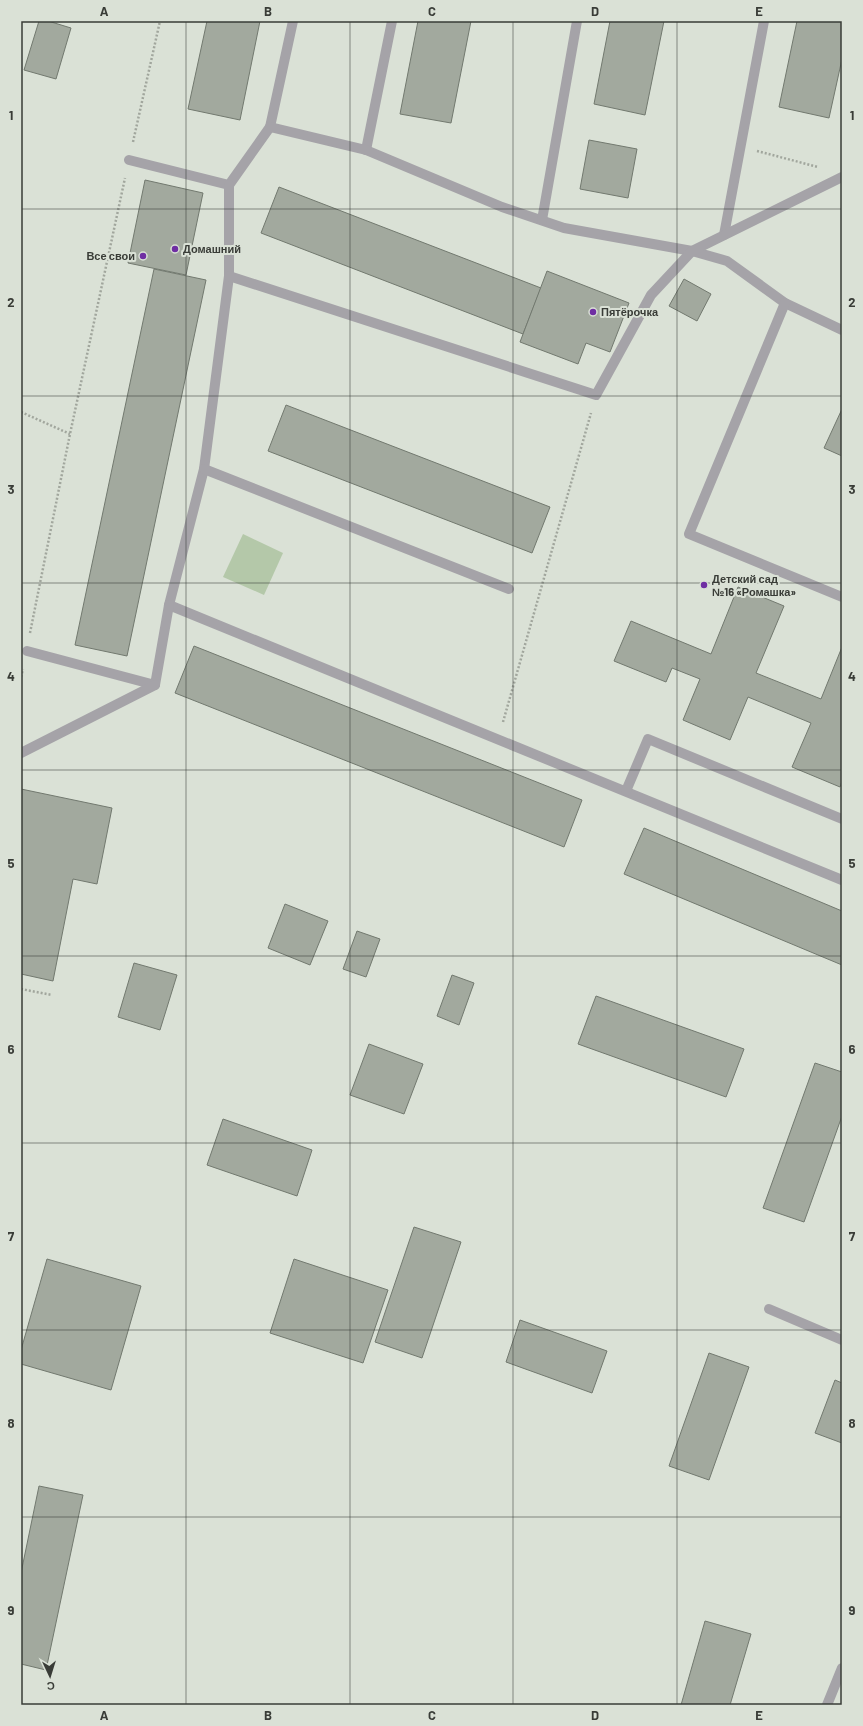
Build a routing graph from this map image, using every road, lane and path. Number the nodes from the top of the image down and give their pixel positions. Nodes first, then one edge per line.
1 (160, 21) edge
2 (293, 21) edge
3 (392, 21) edge
4 (577, 21) edge
5 (764, 21) edge
6 (270, 127) junction
7 (741, 147) junction
8 (366, 150) junction
9 (129, 160) junction
10 (820, 168) dead end
11 (842, 177) edge
12 (229, 185) junction
13 (542, 220) junction
14 (724, 235) junction
15 (692, 251) junction
16 (229, 276) junction
17 (785, 303) junction
18 (842, 330) edge
19 (596, 395) junction
20 (21, 412) edge
21 (70, 434) junction
22 (204, 469) junction
23 (509, 589) dead end
24 (842, 597) edge
25 (169, 605) junction
26 (27, 651) junction
27 (21, 677) edge
28 (155, 685) junction
29 (498, 738) junction
30 (21, 753) edge
31 (626, 791) junction
32 (842, 819) edge
33 (842, 880) edge
34 (21, 989) edge
35 (52, 995) dead end
36 (769, 1309) dead end
37 (842, 1340) edge
38 (842, 1668) edge
39 (827, 1705) edge

1 - 9 path
2 - 6 street
3 - 8 street
4 - 13 street
5 - 7 street
6 - 8 street
6 - 12 street
7 - 10 path
7 - 14 street
8 - 13 street
9 - 12 street
9 - 21 path
11 - 14 street
12 - 16 street
13 - 15 street
14 - 15 street
15 - 17 street
15 - 19 street
16 - 19 street
16 - 22 street
17 - 18 street
17 - 24 street
19 - 29 path
20 - 21 path
21 - 26 path
22 - 23 street
22 - 25 street
25 - 28 street
25 - 29 street
26 - 27 path
26 - 28 street
28 - 30 street
29 - 31 street
31 - 32 street
31 - 33 street
34 - 35 path
36 - 37 street
38 - 39 street

